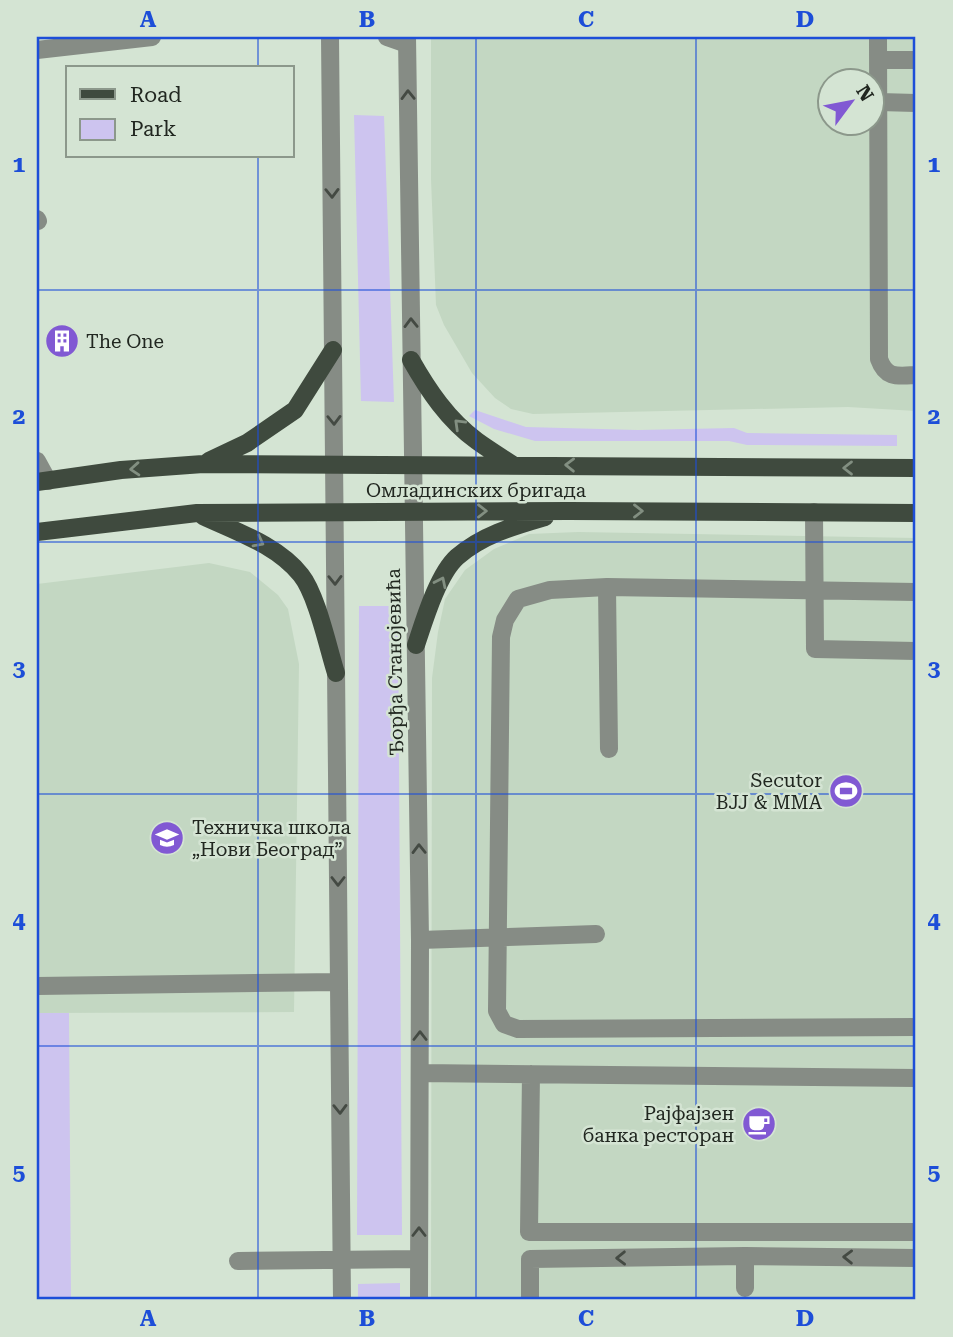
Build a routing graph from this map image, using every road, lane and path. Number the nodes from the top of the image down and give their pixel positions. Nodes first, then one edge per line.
1 (152, 37) edge
2 (330, 37) edge
3 (387, 37) edge
4 (878, 37) edge
5 (407, 41) edge
6 (37, 50) edge
7 (879, 60) junction
8 (916, 60) edge
9 (879, 66) edge
10 (886, 102) edge
11 (916, 103) edge
12 (879, 136) edge
13 (333, 350) junction
14 (411, 360) junction
15 (916, 375) edge
16 (37, 461) edge
17 (203, 464) junction
18 (334, 465) junction
19 (413, 465) junction
20 (513, 465) junction
21 (916, 468) edge
22 (42, 482) edge
23 (569, 511) junction
24 (335, 512) junction
25 (414, 512) junction
26 (814, 512) junction
27 (197, 513) junction
28 (916, 513) edge
29 (37, 533) edge
30 (607, 587) junction
31 (815, 589) junction
32 (916, 592) edge
33 (416, 645) junction
34 (916, 651) edge
35 (336, 673) junction
36 (609, 749) dead end
37 (596, 934) dead end
38 (497, 937) junction
39 (420, 940) junction
40 (338, 982) junction
41 (37, 986) edge
42 (916, 1027) edge
43 (420, 1073) junction
44 (531, 1074) junction
45 (916, 1078) edge
46 (916, 1232) edge
47 (745, 1256) junction
48 (916, 1258) edge
49 (419, 1259) junction
50 (342, 1260) junction
51 (238, 1261) dead end
52 (745, 1288) dead end
53 (342, 1300) edge
54 (419, 1300) edge
55 (530, 1300) edge

1 - 6 street
2 -> 13 street
3 - 5 street, Ђорђа Станојевића
4 - 7 street
14 -> 5 street, Ђорђа Станојевића
7 - 8 street
7 - 9 street
10 - 11 street
12 - 15 street
13 - 17 main road
13 -> 18 street
14 - 19 street, Ђорђа Станојевића
20 -> 14 main road
16 - 22 street
17 - 18 main road, Омладинских бригада
17 -> 22 main road, Омладинских бригада
18 - 19 main road, Омладинских бригада
18 - 24 street
19 - 20 main road, Омладинских бригада
19 - 25 street, Ђорђа Станојевића
21 -> 20 main road, Омладинских бригада
25 -> 23 main road, Омладинских бригада
23 -> 26 main road, Омладинских бригада
33 -> 23 main road
24 - 25 main road, Омладинских бригада
24 - 27 main road, Омладинских бригада
24 -> 35 street
25 - 33 street, Ђорђа Станојевића
26 - 28 main road, Омладинских бригада
26 - 31 street
27 - 29 main road, Омладинских бригада
27 -> 35 main road
30 - 31 street
30 - 36 street
30 - 38 street
31 - 32 street
31 - 34 street
39 -> 33 street, Ђорђа Станојевића
35 -> 40 street
37 - 38 street
38 - 39 street
38 - 42 street
43 -> 39 street, Ђорђа Станојевића
40 - 41 street
40 -> 50 street
43 - 44 street
49 -> 43 street, Ђорђа Станојевића
44 - 45 street
44 - 46 street
48 -> 47 street
47 - 52 street
47 -> 55 street
49 - 50 street
49 - 54 street, Ђорђа Станојевића
50 - 51 street
50 - 53 street

